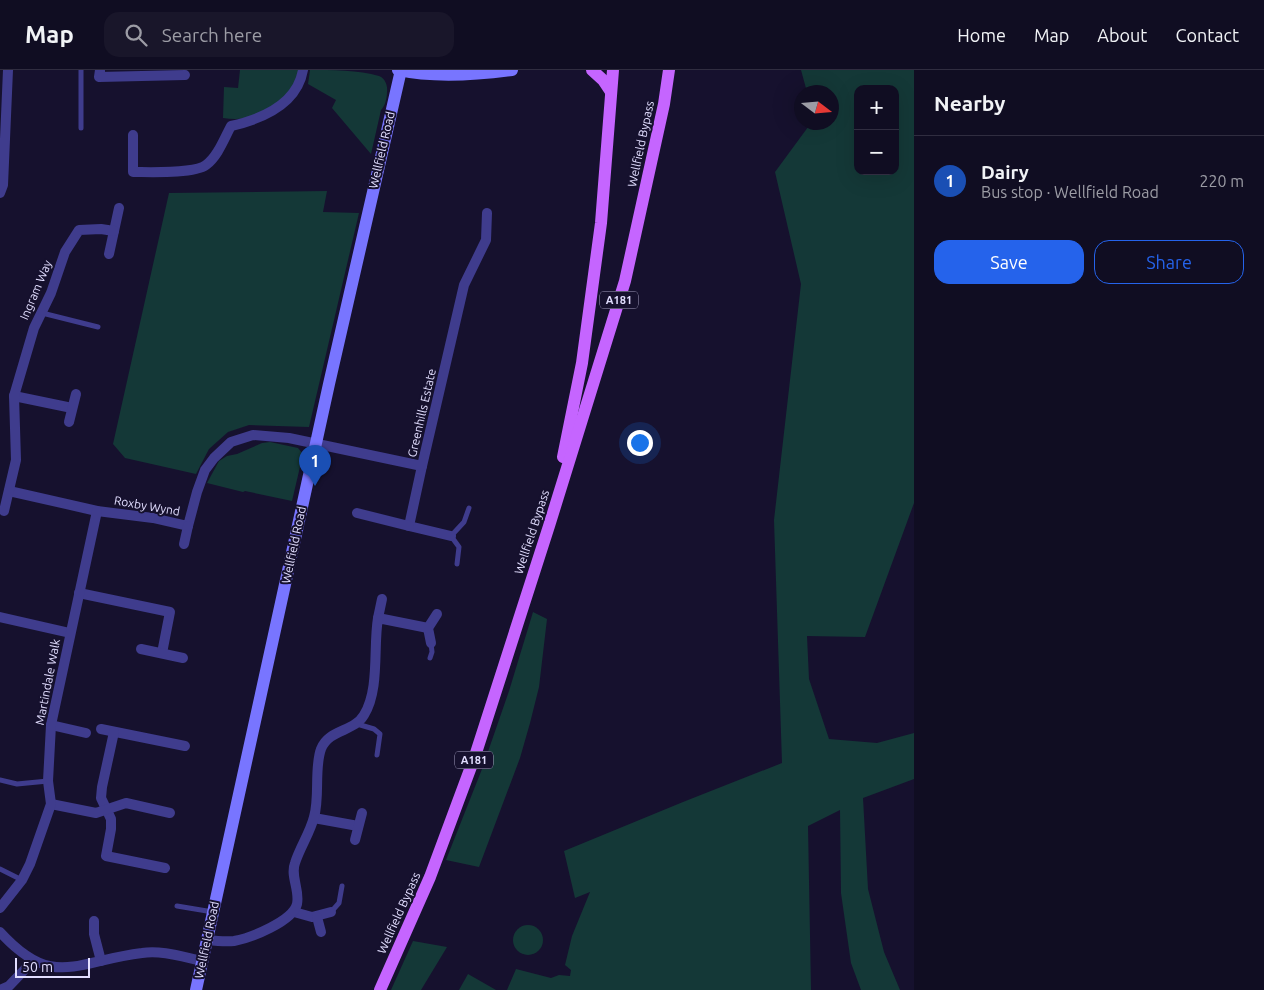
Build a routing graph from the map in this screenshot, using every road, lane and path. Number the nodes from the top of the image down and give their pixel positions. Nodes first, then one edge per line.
1 (8, 70) edge
2 (81, 70) edge
3 (100, 70) edge
4 (303, 70) edge
5 (400, 70) edge
6 (512, 70) edge
7 (592, 70) edge
8 (613, 70) edge
9 (669, 70) edge
10 (492, 71) edge
11 (185, 75) dead end
12 (611, 92) junction
13 (81, 128) dead end
14 (134, 135) dead end
15 (1, 171) edge
16 (0, 193) edge
17 (119, 208) dead end
18 (487, 213) dead end
19 (114, 231) junction
20 (109, 254) dead end
21 (41, 313) junction
22 (98, 328) dead end
23 (76, 394) dead end
24 (14, 396) junction
25 (72, 408) junction
26 (70, 422) dead end
27 (316, 444) junction
28 (422, 466) junction
29 (9, 491) junction
30 (468, 508) dead end
31 (4, 511) dead end
32 (97, 511) junction
33 (357, 513) dead end
34 (188, 526) junction
35 (409, 526) junction
36 (549, 526) junction
37 (451, 536) junction
38 (184, 544) dead end
39 (457, 564) dead end
40 (79, 593) junction
41 (382, 599) dead end
42 (437, 614) dead end
43 (0, 617) edge
44 (378, 618) junction
45 (428, 628) junction
46 (70, 633) junction
47 (432, 644) joint
48 (141, 649) dead end
49 (162, 653) junction
50 (183, 658) dead end
51 (430, 658) dead end
52 (357, 724) junction
53 (50, 725) junction
54 (101, 729) dead end
55 (114, 732) junction
56 (86, 733) dead end
57 (185, 746) dead end
58 (377, 755) dead end
59 (0, 780) edge
60 (48, 781) junction
61 (51, 804) junction
62 (106, 809) junction
63 (170, 812) dead end
64 (362, 813) dead end
65 (314, 818) junction
66 (358, 826) junction
67 (355, 840) dead end
68 (165, 868) dead end
69 (0, 870) edge
70 (22, 880) junction
71 (342, 886) dead end
72 (177, 906) dead end
73 (0, 908) edge
74 (213, 912) junction
75 (294, 912) junction
76 (331, 912) joint
77 (317, 916) junction
78 (94, 920) dead end
79 (0, 932) edge
80 (321, 932) dead end
81 (207, 940) junction
82 (203, 960) junction
83 (101, 961) junction
84 (30, 964) junction
85 (196, 989) edge
86 (0, 990) edge
87 (380, 990) edge

1 - 15 street
2 - 13 lane
3 - 11 street
4 - 14 street
5 - 10 street
5 - 27 street, Wellfield Road
6 - 10 street
7 - 12 main road
8 - 12 main road
9 - 36 main road, Wellfield Bypass / A181
12 - 36 main road
15 - 16 street
17 - 19 street
18 - 28 street, Greenhills Estate
19 - 20 street
19 - 21 street, Ingram Way
21 - 22 lane
21 - 24 street, Ingram Way
23 - 25 street
24 - 25 street
24 - 29 street, Ingram Way
25 - 26 street
27 - 28 street, Greenhills Estate
27 - 34 street, Roxby Wynd
27 - 74 street, Wellfield Road
28 - 35 street
29 - 31 street, Ingram Way
29 - 32 street, Roxby Wynd
30 - 37 lane
32 - 34 street, Roxby Wynd
32 - 40 street, Martindale Walk
33 - 35 street
34 - 38 street
35 - 37 street
36 - 87 main road, Wellfield Bypass / A181
37 - 39 lane
40 - 46 street, Martindale Walk
40 - 49 street
41 - 44 street
42 - 45 street
43 - 46 street
44 - 45 street
44 - 52 street
45 - 47 street
46 - 53 street, Martindale Walk
47 - 51 lane
48 - 49 street
49 - 50 street
52 - 58 lane
52 - 65 street
53 - 56 street
53 - 60 street, Martindale Walk
54 - 55 street
55 - 57 street
55 - 62 street
59 - 60 lane
60 - 61 street, Martindale Walk
61 - 62 street
61 - 70 street, Martindale Walk
62 - 63 street
62 - 68 street
64 - 66 street
65 - 66 street
65 - 75 street
66 - 67 street
69 - 70 lane
70 - 73 street, Martindale Walk
71 - 76 lane
72 - 74 lane
74 - 81 street, Wellfield Road
75 - 77 street
75 - 81 street
76 - 77 street
77 - 80 street
78 - 83 street
79 - 84 street
81 - 82 street, Wellfield Road
82 - 83 street
82 - 85 street, Wellfield Road
83 - 84 street
84 - 86 street

